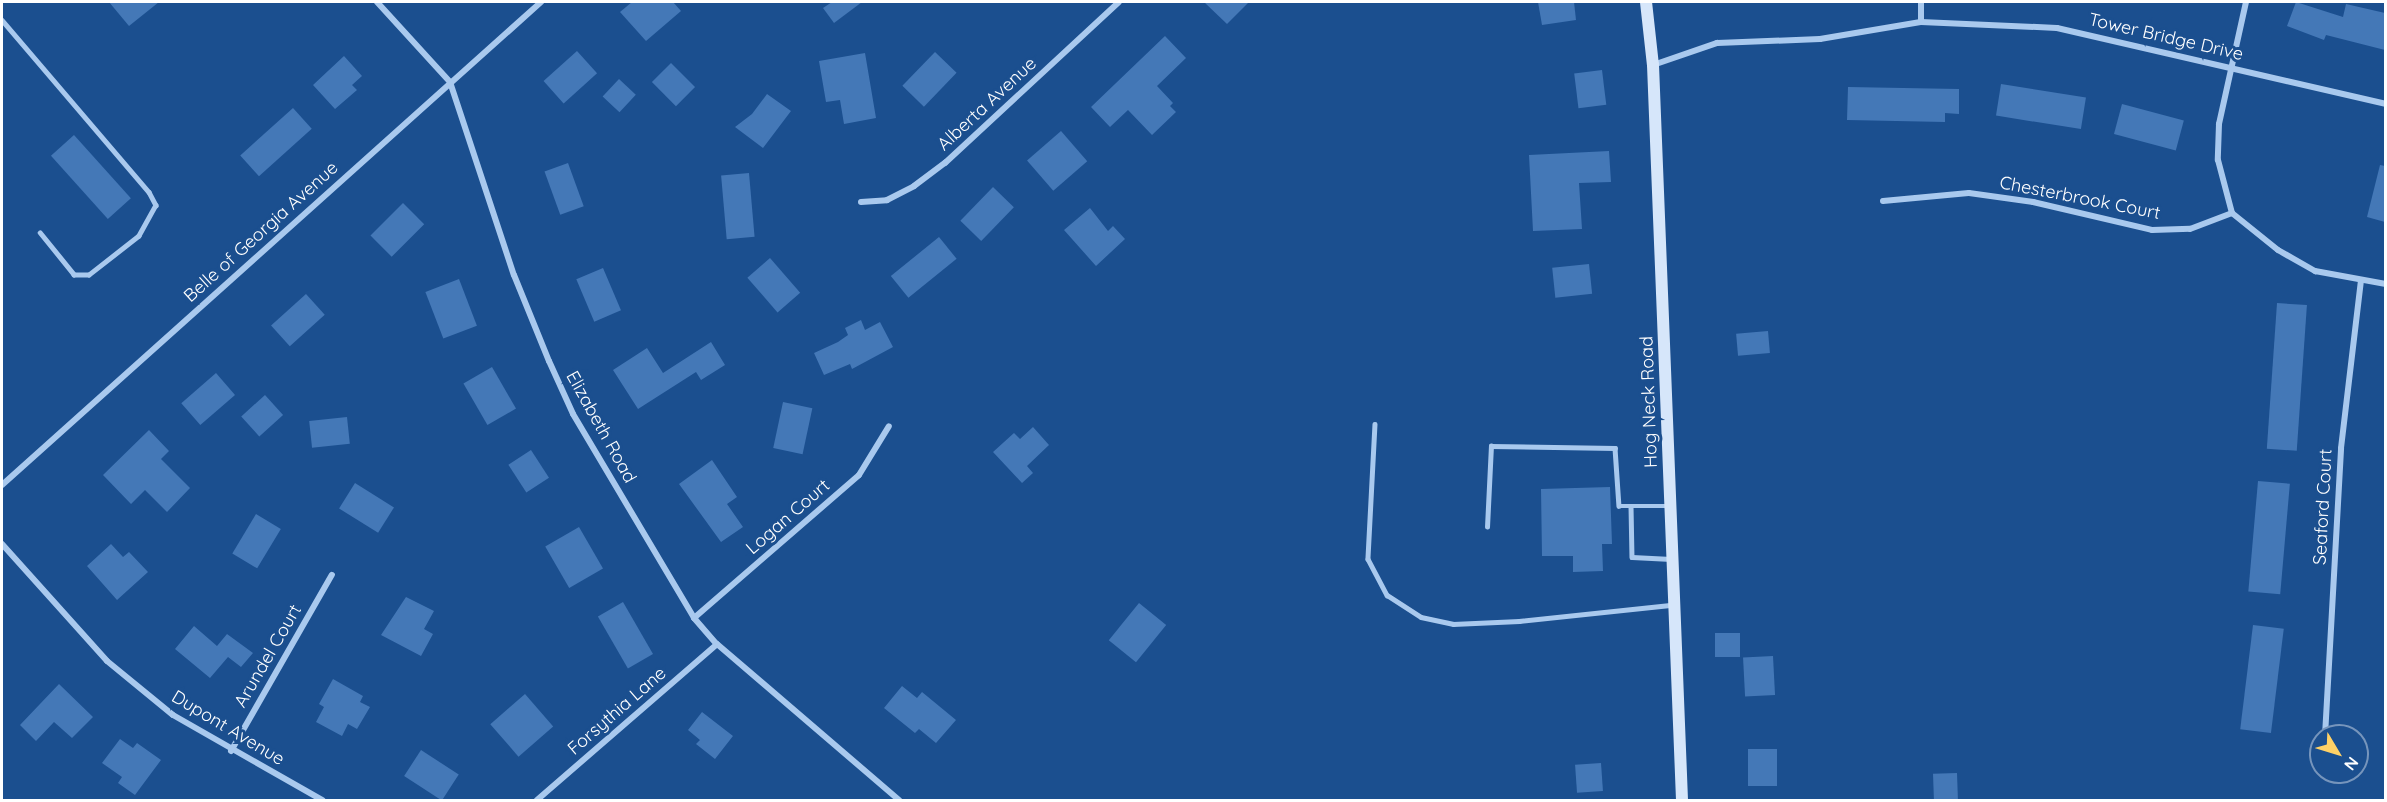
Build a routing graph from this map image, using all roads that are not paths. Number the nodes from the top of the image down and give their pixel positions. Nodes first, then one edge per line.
1 (377, 2) edge
2 (541, 2) edge
3 (1119, 2) edge
4 (1646, 2) edge
5 (1921, 2) edge
6 (2246, 2) edge
7 (2, 20) edge
8 (1922, 22) junction
9 (1653, 65) junction
10 (2230, 66) junction
11 (450, 82) junction
12 (2385, 104) edge
13 (1883, 201) dead end
14 (861, 202) dead end
15 (2232, 213) junction
16 (40, 233) dead end
17 (2361, 281) junction
18 (2385, 284) edge
19 (1375, 424) dead end
20 (889, 426) dead end
21 (2, 485) edge
22 (1631, 506) junction
23 (1672, 506) junction
24 (1487, 527) dead end
25 (2, 544) edge
26 (1674, 560) junction
27 (332, 575) dead end
28 (1675, 605) junction
29 (694, 618) junction
30 (717, 644) junction
31 (2326, 724) edge
32 (231, 751) junction
33 (322, 801) edge
34 (537, 801) edge
35 (899, 801) edge
36 (1682, 801) edge

1 - 11 street, Elizabeth Road
2 - 11 street, Belle of Georgia Avenue
3 - 14 street, Alberta Avenue
4 - 9 main road, Hog Neck Road
5 - 8 street
6 - 10 street
7 - 16 lane
8 - 9 street, Tower Bridge Drive
8 - 10 street, Tower Bridge Drive
9 - 23 main road, Hog Neck Road
10 - 12 street, Tower Bridge Drive
10 - 15 street
11 - 21 street, Belle of Georgia Avenue
11 - 29 street, Elizabeth Road
13 - 15 street, Chesterbrook Court
15 - 17 street
17 - 18 street
17 - 31 street, Seaford Court
19 - 28 lane
20 - 29 street, Logan Court
22 - 23 lane
22 - 24 lane
22 - 26 lane
23 - 26 main road, Hog Neck Road
25 - 32 street, Dupont Avenue
26 - 28 main road, Hog Neck Road
27 - 32 street, Arundel Court
28 - 36 main road, Hog Neck Road
29 - 30 street, Elizabeth Road
30 - 34 street, Forsythia Lane
30 - 35 street, Elizabeth Road
32 - 33 street, Dupont Avenue

